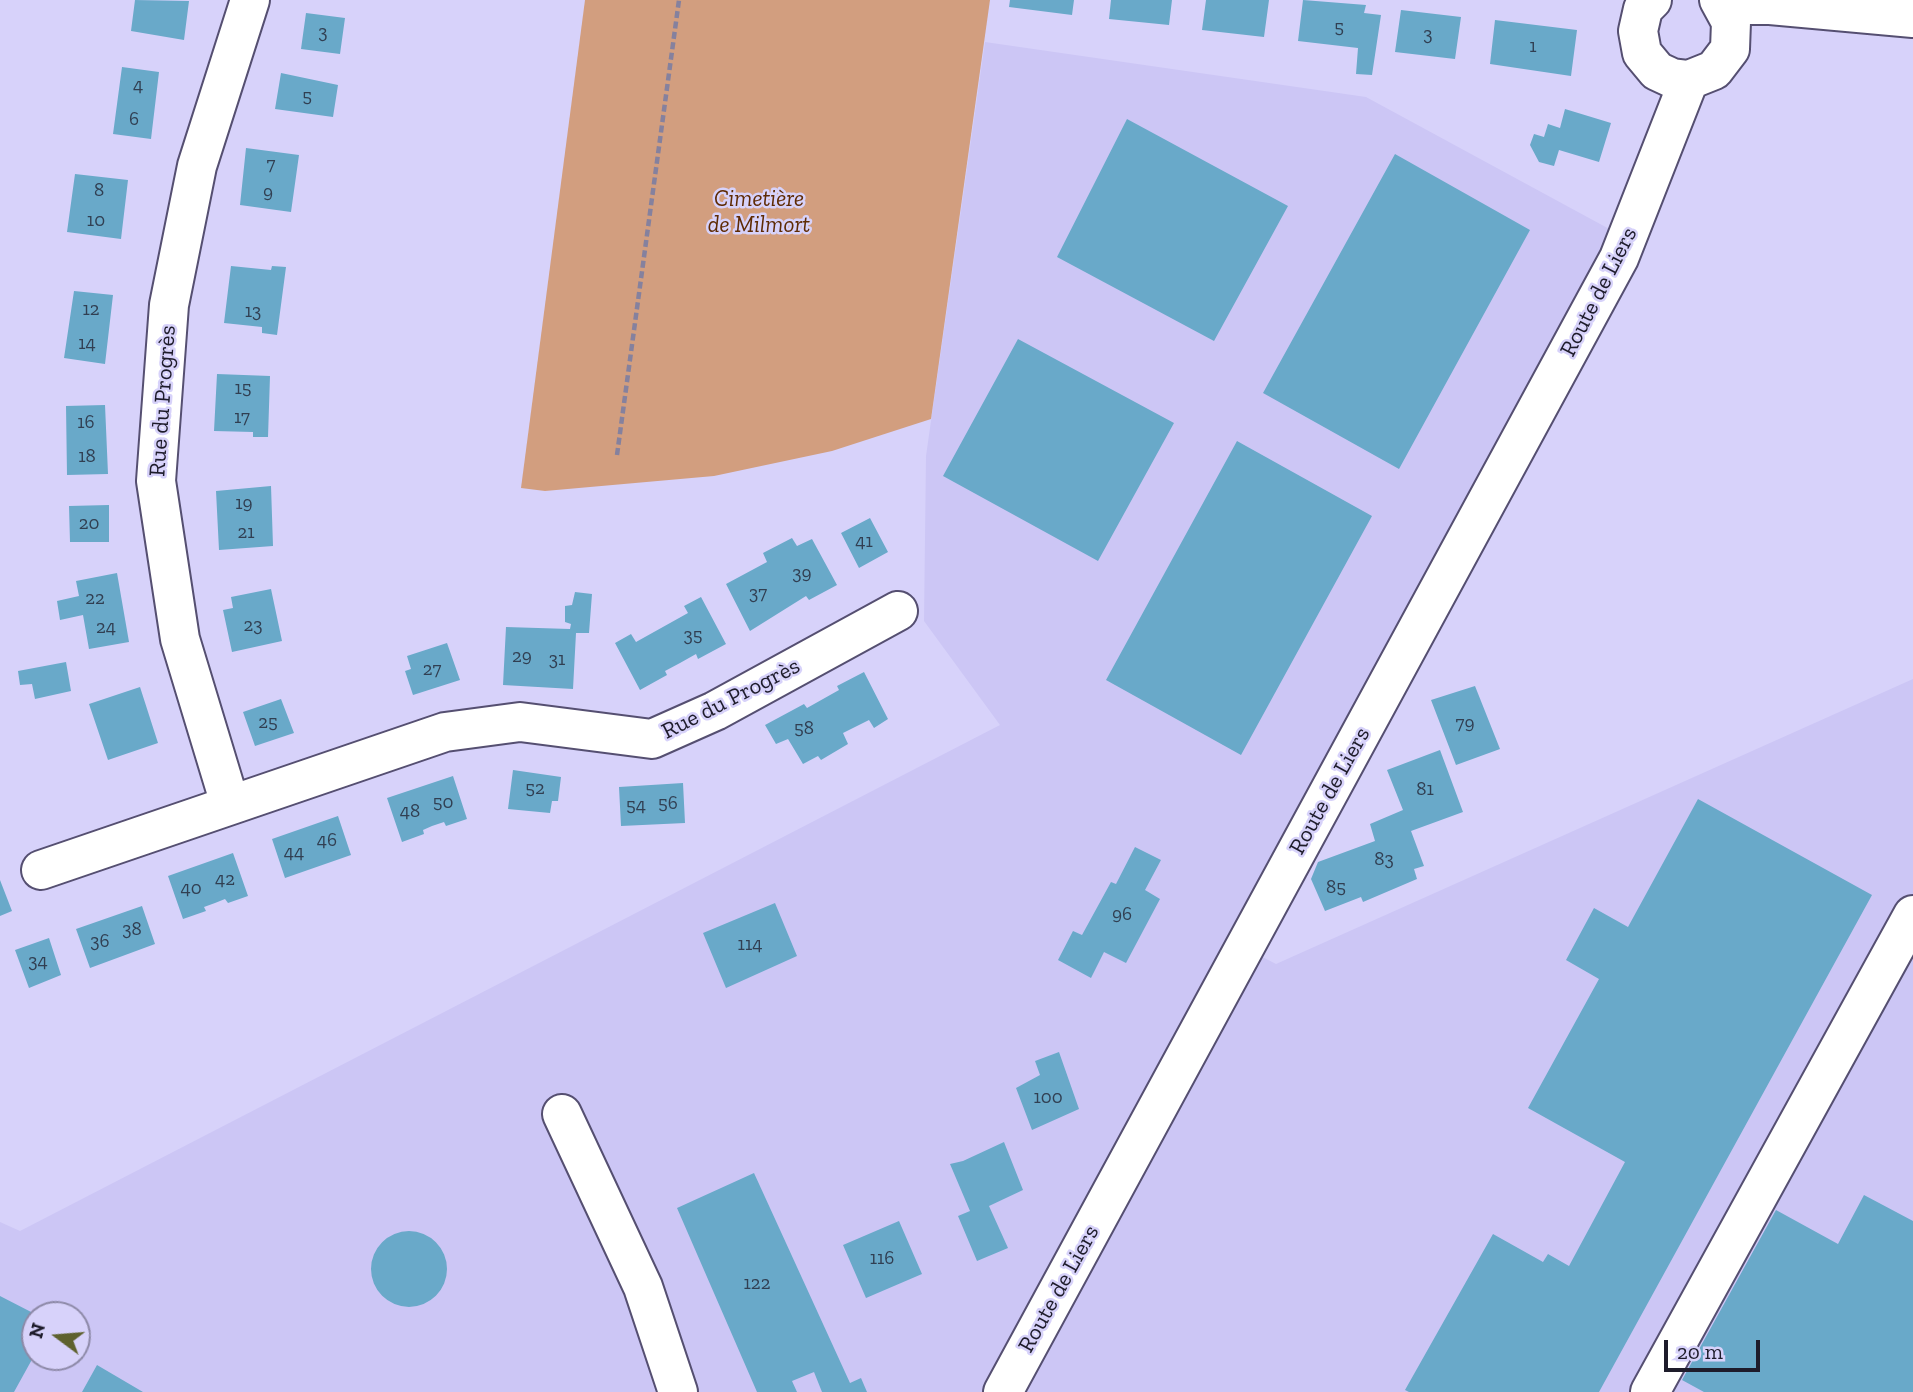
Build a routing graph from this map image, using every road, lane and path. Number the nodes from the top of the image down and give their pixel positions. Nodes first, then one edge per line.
1 (250, 0) edge
2 (679, 0) edge
3 (1645, 3) edge
4 (1732, 8) edge
5 (1913, 18) edge
6 (1673, 75) junction
7 (617, 456) dead end
8 (898, 611) dead end
9 (230, 804) junction
10 (41, 870) dead end
11 (1913, 915) edge
12 (562, 1114) dead end
13 (678, 1392) edge
14 (1003, 1392) edge
15 (1650, 1392) edge

1 - 9 street, Rue du Progrès
2 - 7 path
3 - 6 street
4 - 5 street
4 - 6 street
6 - 14 street, Route de Liers
8 - 9 street, Rue du Progrès
9 - 10 street, Rue du Progrès
11 - 15 street
12 - 13 street

